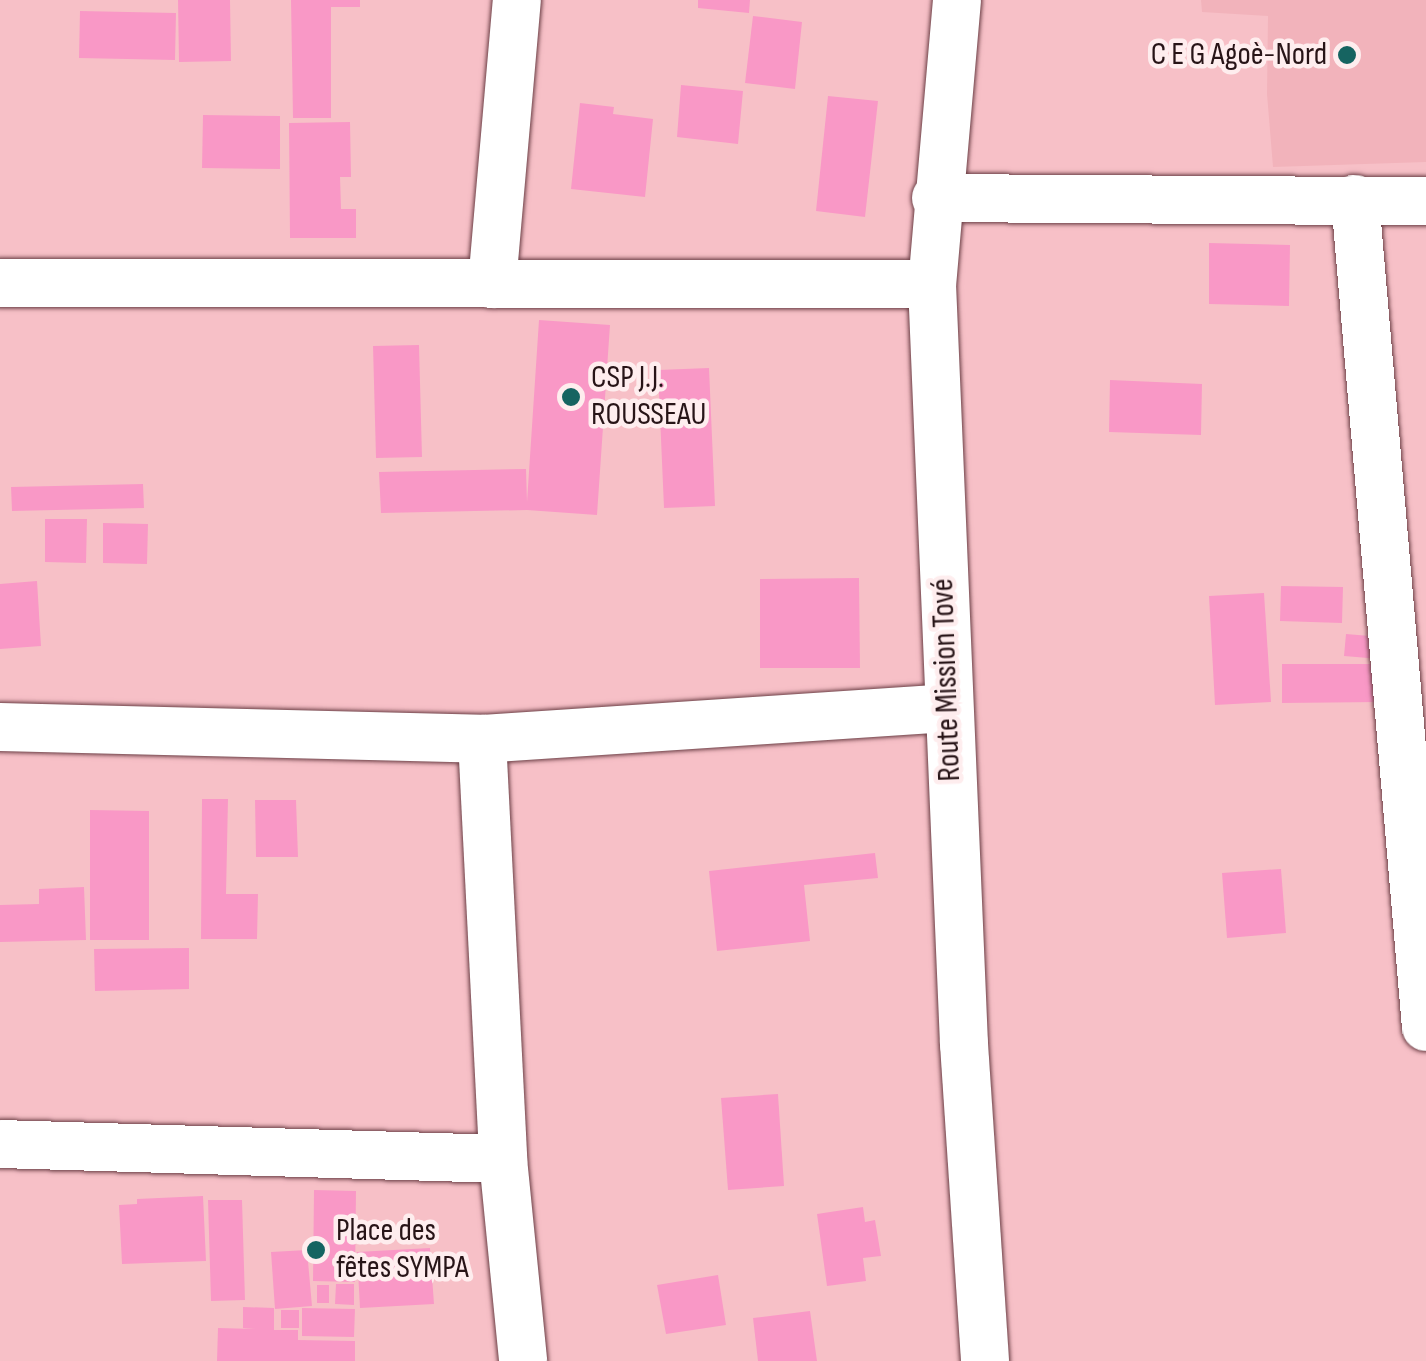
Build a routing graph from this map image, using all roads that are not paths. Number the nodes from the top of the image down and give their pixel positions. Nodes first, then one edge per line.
1 (517, 0) edge
2 (957, 0) edge
3 (936, 198) junction
4 (1355, 199) junction
5 (1426, 201) edge
6 (0, 282) edge
7 (492, 284) junction
8 (932, 284) junction
9 (948, 708) junction
10 (0, 726) edge
11 (482, 739) junction
12 (1426, 1028) edge
13 (0, 1144) edge
14 (503, 1159) junction
15 (523, 1361) edge
16 (986, 1361) edge

1 - 7 street
2 - 3 street, Route Mission Tové
3 - 4 street
3 - 8 street, Route Mission Tové
4 - 5 street
4 - 12 street
6 - 7 street
7 - 8 street
8 - 9 street, Route Mission Tové
9 - 11 street
9 - 16 street, Route Mission Tové
10 - 11 street
11 - 14 street
13 - 14 street
14 - 15 street

